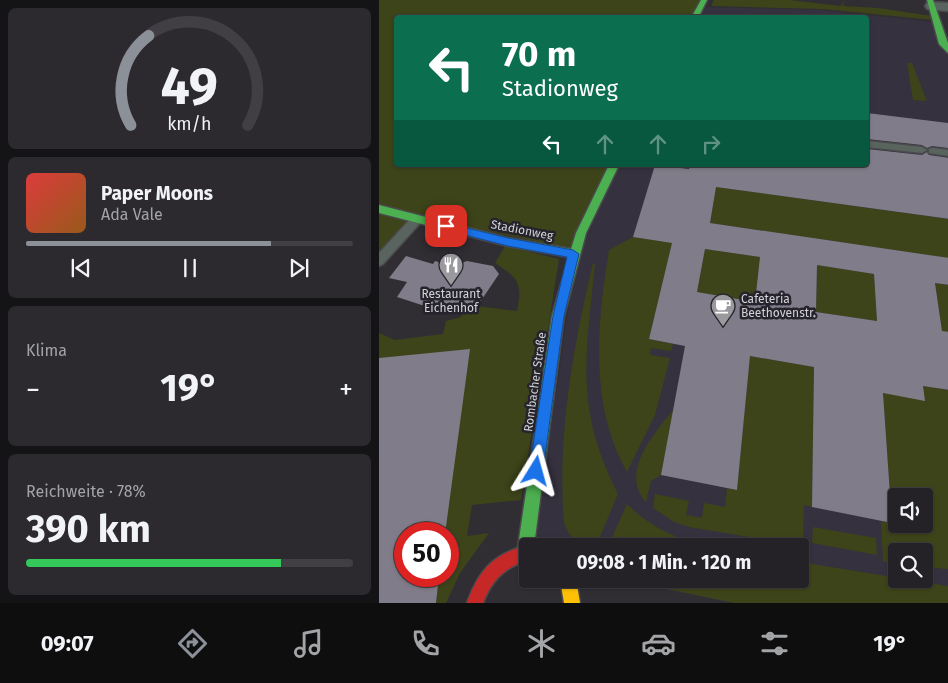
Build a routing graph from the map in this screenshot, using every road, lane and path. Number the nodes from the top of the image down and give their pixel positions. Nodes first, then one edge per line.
1 (704, 0) edge
2 (931, 3) edge
3 (948, 7) edge
4 (696, 15) edge
5 (948, 52) edge
6 (869, 144) edge
7 (948, 154) edge
8 (613, 167) edge
9 (379, 209) edge
10 (417, 219) junction
11 (573, 254) junction
12 (379, 261) edge
13 (529, 538) edge
14 (519, 555) edge
15 (570, 588) edge
16 (475, 603) edge
17 (572, 603) edge

1 - 4 main road
2 - 3 street
2 - 5 main road
6 - 7 lane
8 - 11 main road, Rombacher Straße
9 - 10 main road, Stadionweg
10 - 11 main road, Stadionweg
10 - 12 lane
11 - 13 main road, Rombacher Straße
14 - 16 main road, Rombacher Straße
15 - 17 main road

